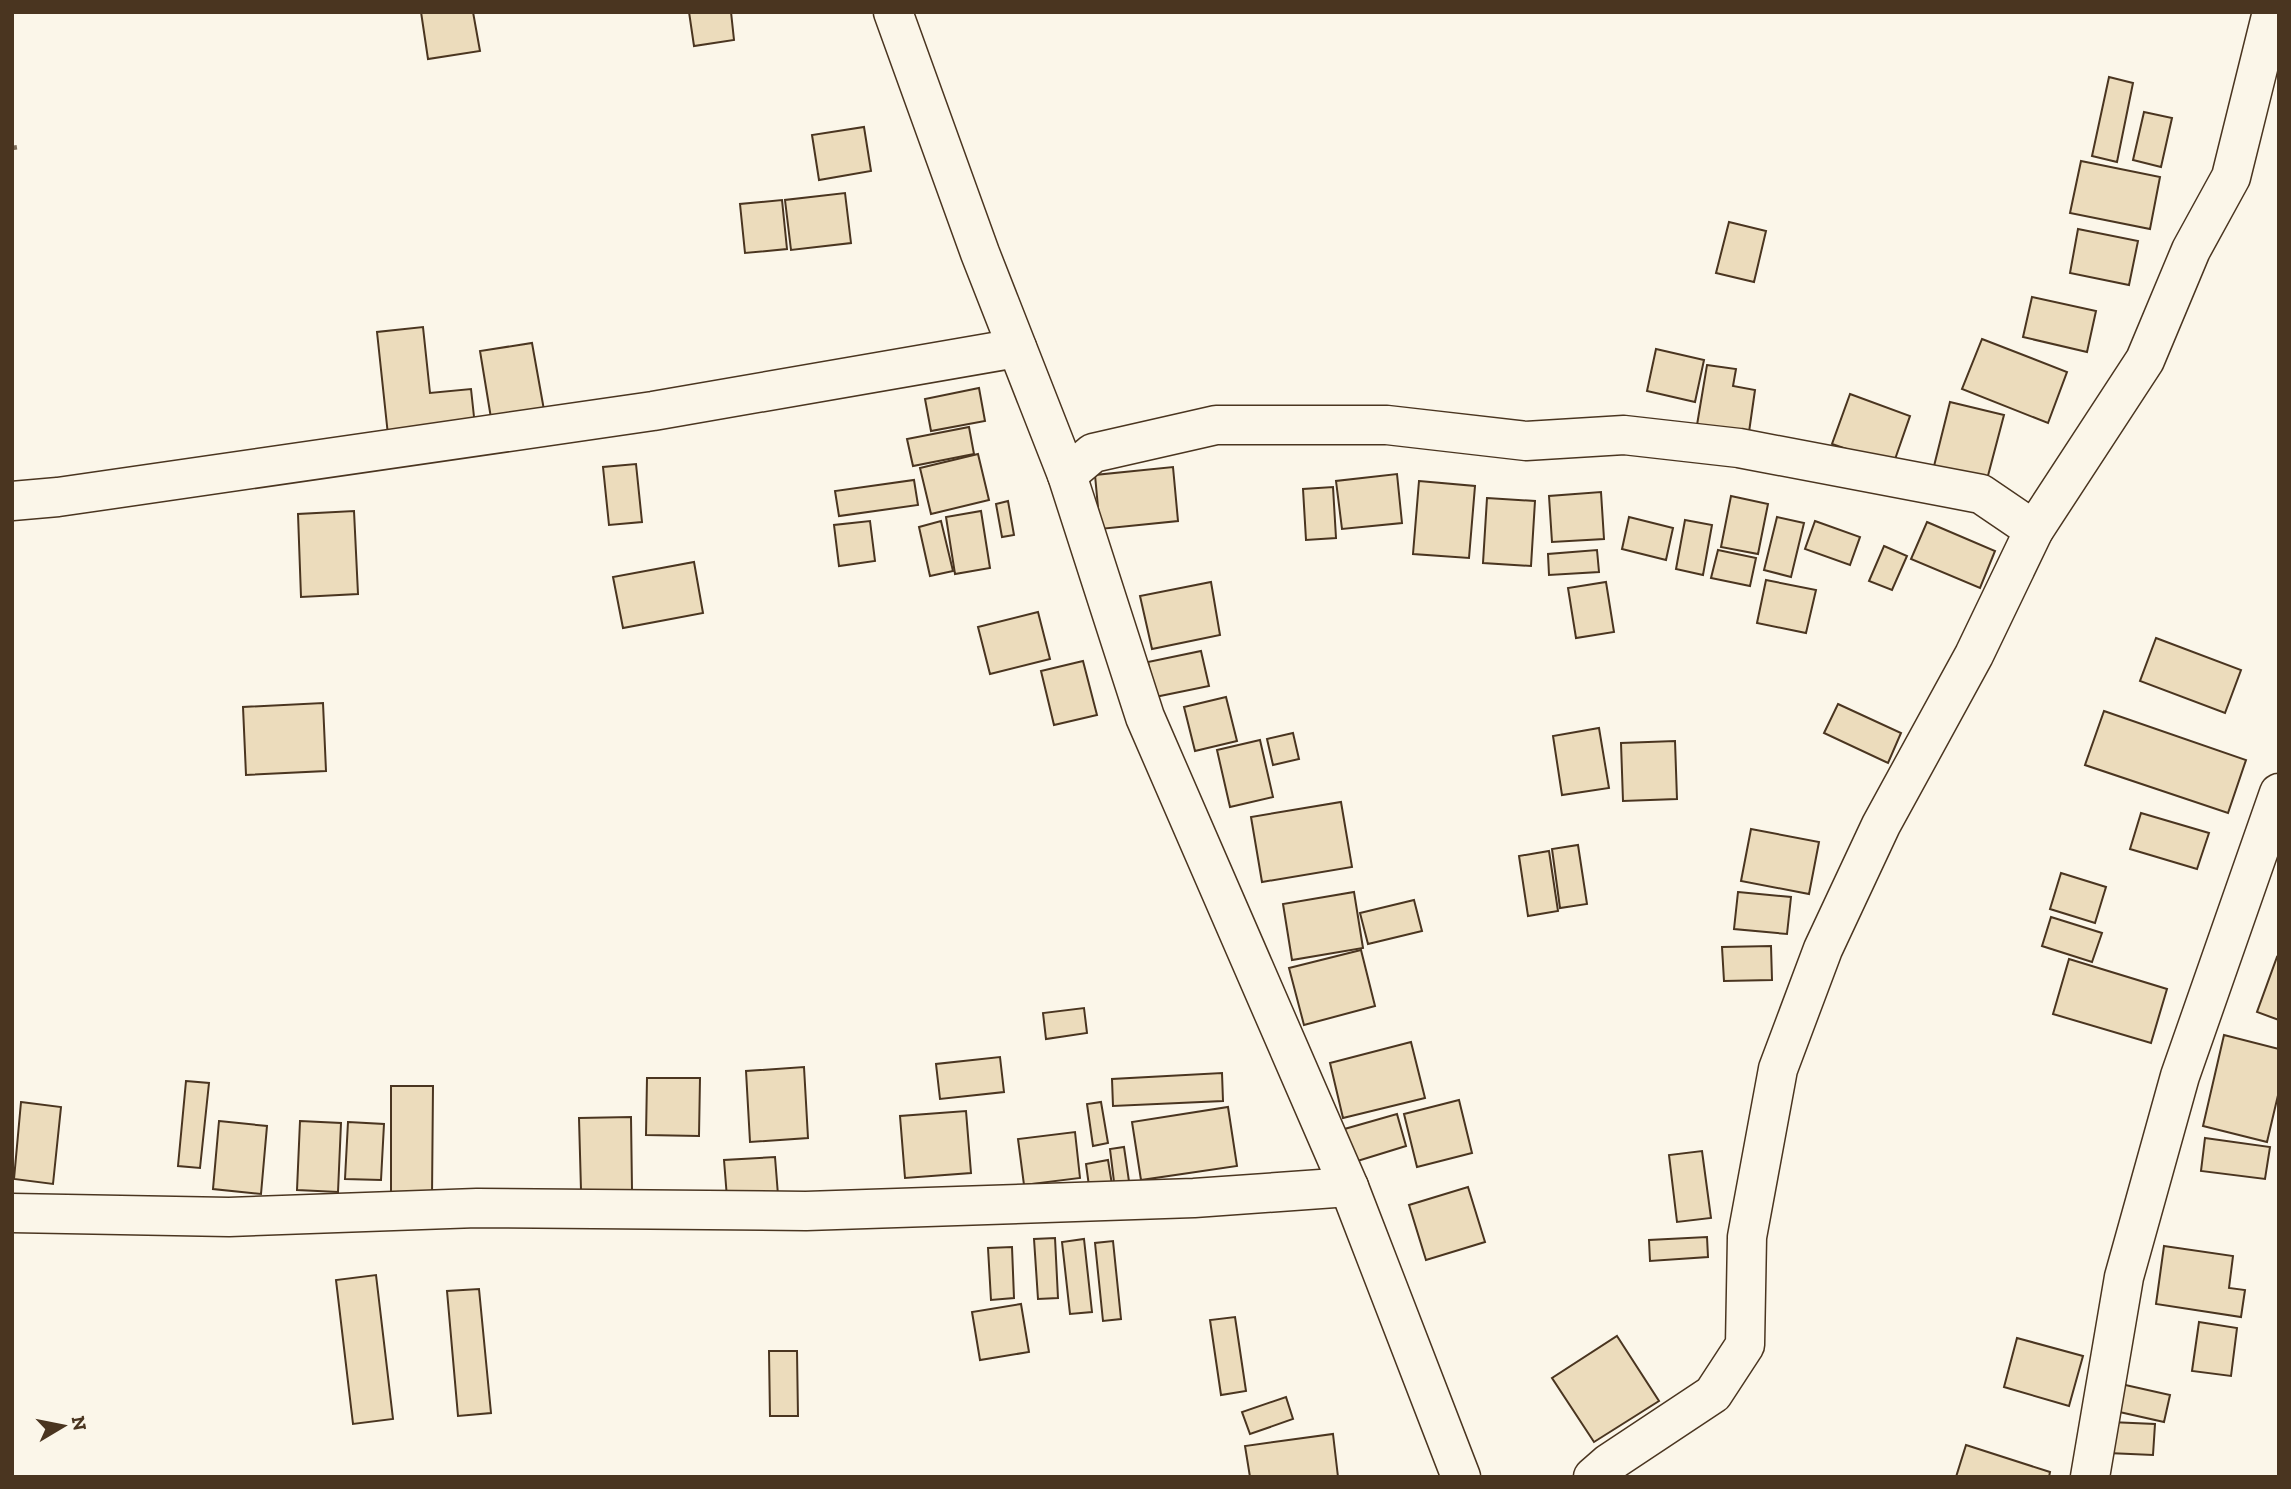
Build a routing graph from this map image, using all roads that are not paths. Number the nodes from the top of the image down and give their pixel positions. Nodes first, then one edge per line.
1 (893, 12) edge
2 (2272, 12) edge
3 (1017, 348) junction
4 (1067, 475) junction
5 (12, 500) edge
6 (2034, 530) junction
7 (2279, 793) edge
8 (1349, 1187) junction
9 (12, 1213) edge
10 (1461, 1477) edge
11 (1593, 1477) edge
12 (2090, 1477) edge

1 - 3 street
2 - 6 street
3 - 4 street
3 - 5 street
4 - 6 street
4 - 8 street
6 - 11 street
7 - 12 street
8 - 9 street
8 - 10 street

